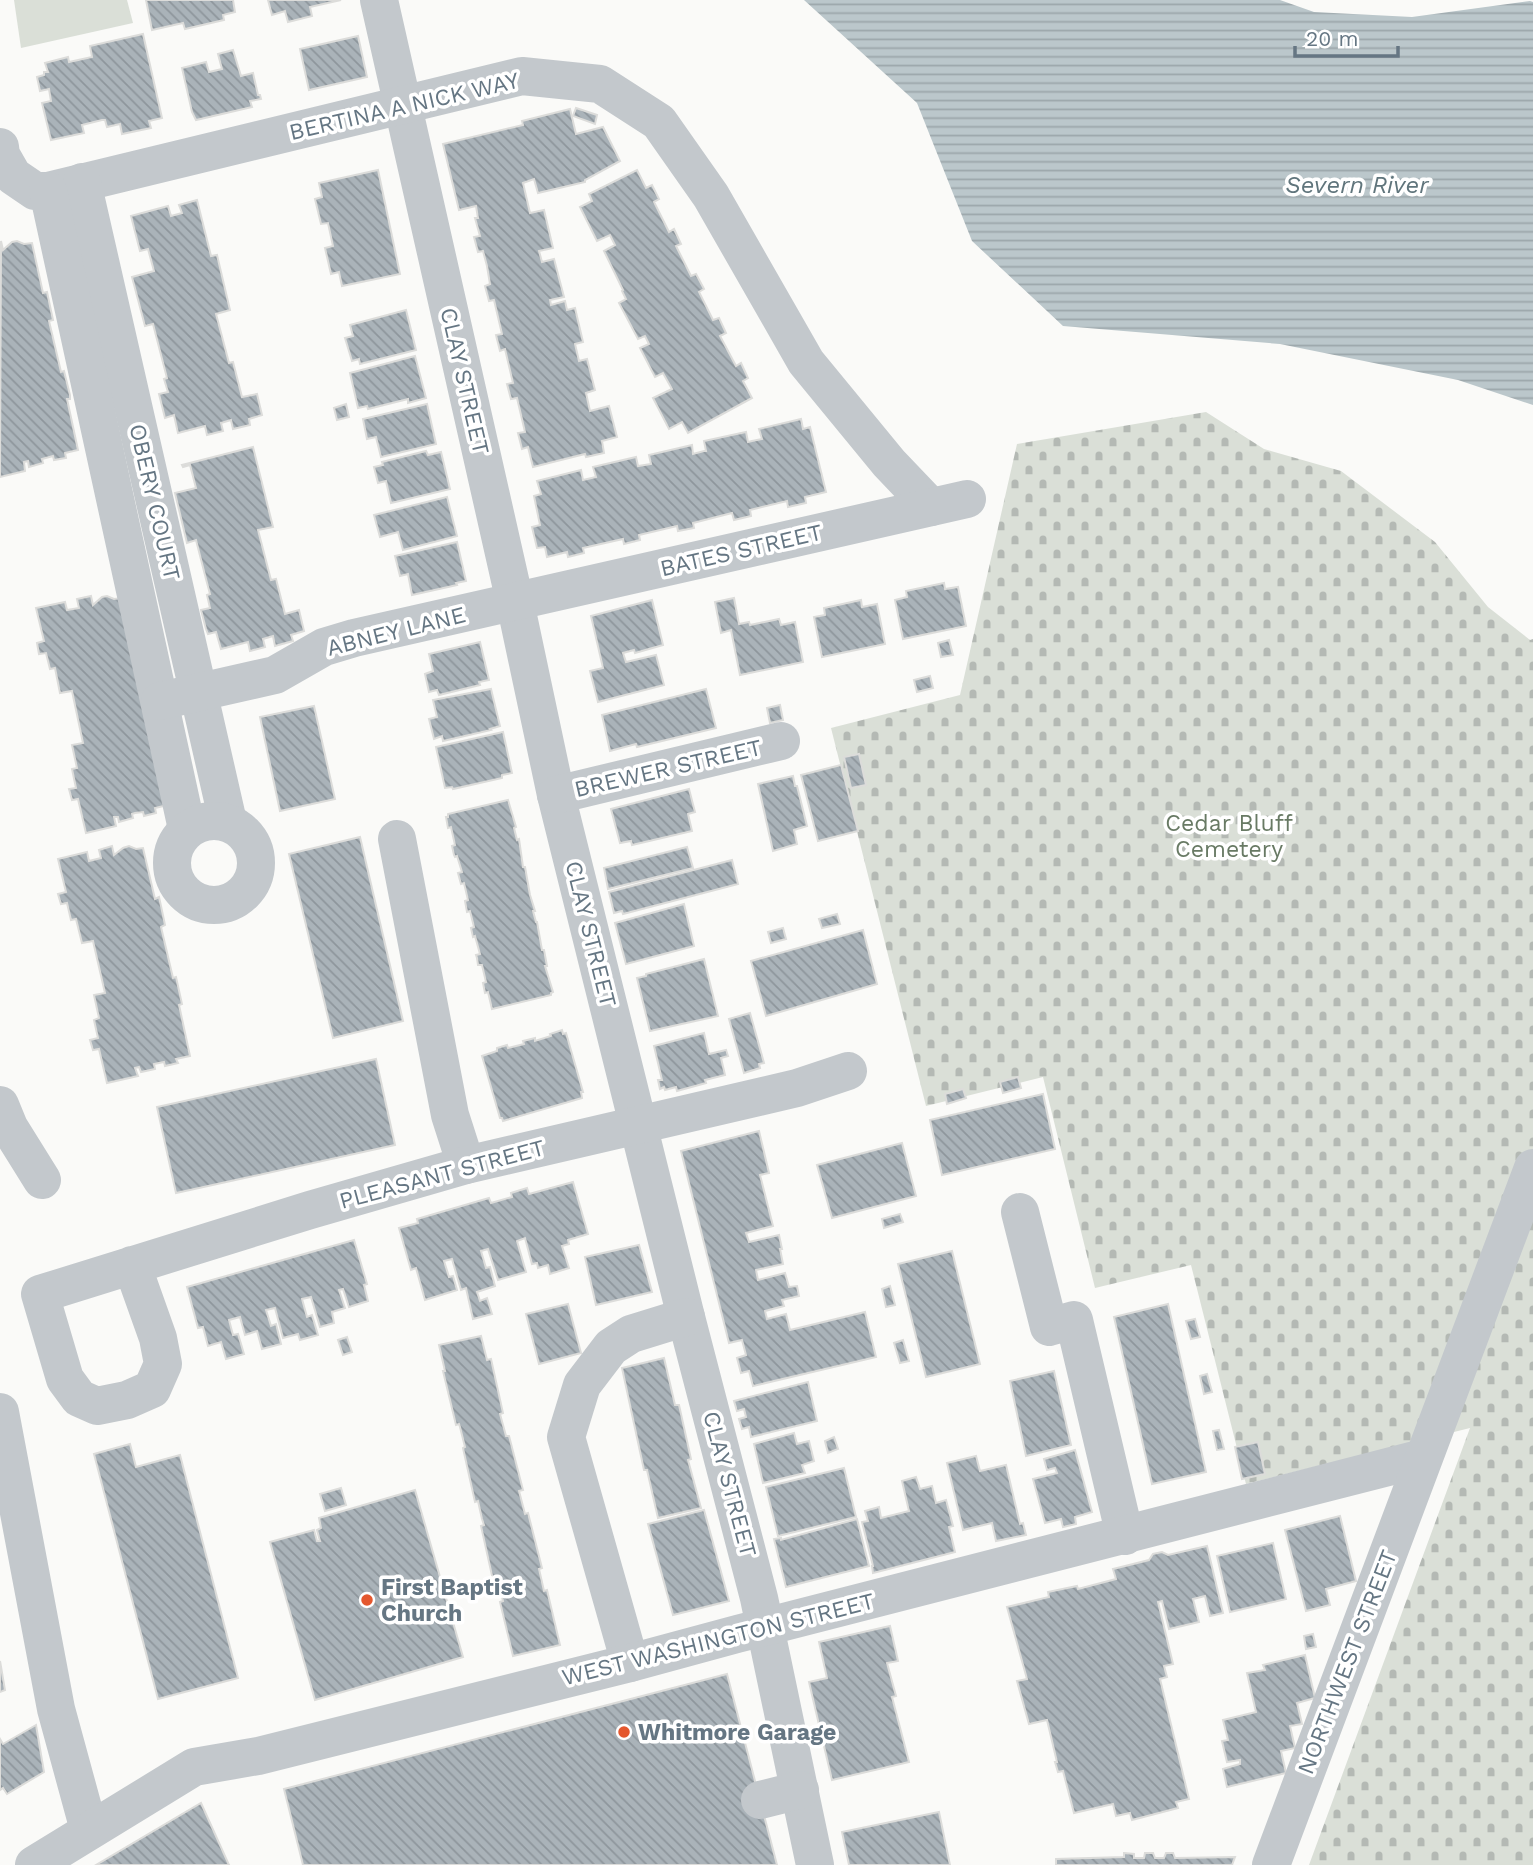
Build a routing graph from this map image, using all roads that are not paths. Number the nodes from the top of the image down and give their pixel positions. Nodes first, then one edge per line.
1 (379, 0) edge
2 (403, 105) junction
3 (0, 147) edge
4 (65, 186) junction
5 (949, 503) joint
6 (515, 602) junction
7 (197, 691) junction
8 (160, 701) junction
9 (781, 741) dead end
10 (556, 795) junction
11 (228, 822) junction
12 (187, 830) junction
13 (397, 839) dead end
14 (848, 1071) dead end
15 (0, 1105) edge
16 (639, 1125) junction
17 (466, 1165) junction
18 (1533, 1168) edge
19 (42, 1180) dead end
20 (1020, 1212) dead end
21 (132, 1265) junction
22 (687, 1317) junction
23 (0, 1412) edge
24 (1423, 1458) junction
25 (1125, 1536) junction
26 (766, 1626) junction
27 (630, 1663) junction
28 (800, 1790) junction
29 (760, 1800) dead end
30 (89, 1830) junction
31 (34, 1865) edge
32 (815, 1865) edge
33 (1271, 1865) edge

1 - 2 street, CLAY STREET
2 - 4 street, BERTINA A NICK WAY
2 - 5 street, BERTINA A NICK WAY
2 - 6 street, CLAY STREET
3 - 4 street
4 - 7 street, OBERY COURT
4 - 8 street, OBERY COURT
5 - 6 street, BATES STREET
6 - 7 street, ABNEY LANE
6 - 10 street, CLAY STREET
7 - 8 street, ABNEY LANE
7 - 11 street, OBERY COURT
8 - 12 street, OBERY COURT
9 - 10 street, BREWER STREET
10 - 16 street, CLAY STREET
11 - 12 street
11 - 12 street
13 - 17 street
14 - 16 street, PLEASANT STREET
15 - 19 street
16 - 17 street, PLEASANT STREET
16 - 22 street, CLAY STREET
17 - 21 street, PLEASANT STREET
18 - 24 street, NORTHWEST STREET
20 - 25 street
21 - 21 street, PLEASANT STREET
22 - 26 street, CLAY STREET
22 - 27 street
23 - 30 street
24 - 25 street, WEST WASHINGTON STREET
24 - 33 street, NORTHWEST STREET
25 - 26 street, WEST WASHINGTON STREET
26 - 27 street, WEST WASHINGTON STREET
26 - 28 street, CLAY STREET
27 - 30 street, WEST WASHINGTON STREET
28 - 29 street
28 - 32 street, CLAY STREET
30 - 31 street, WEST WASHINGTON STREET

